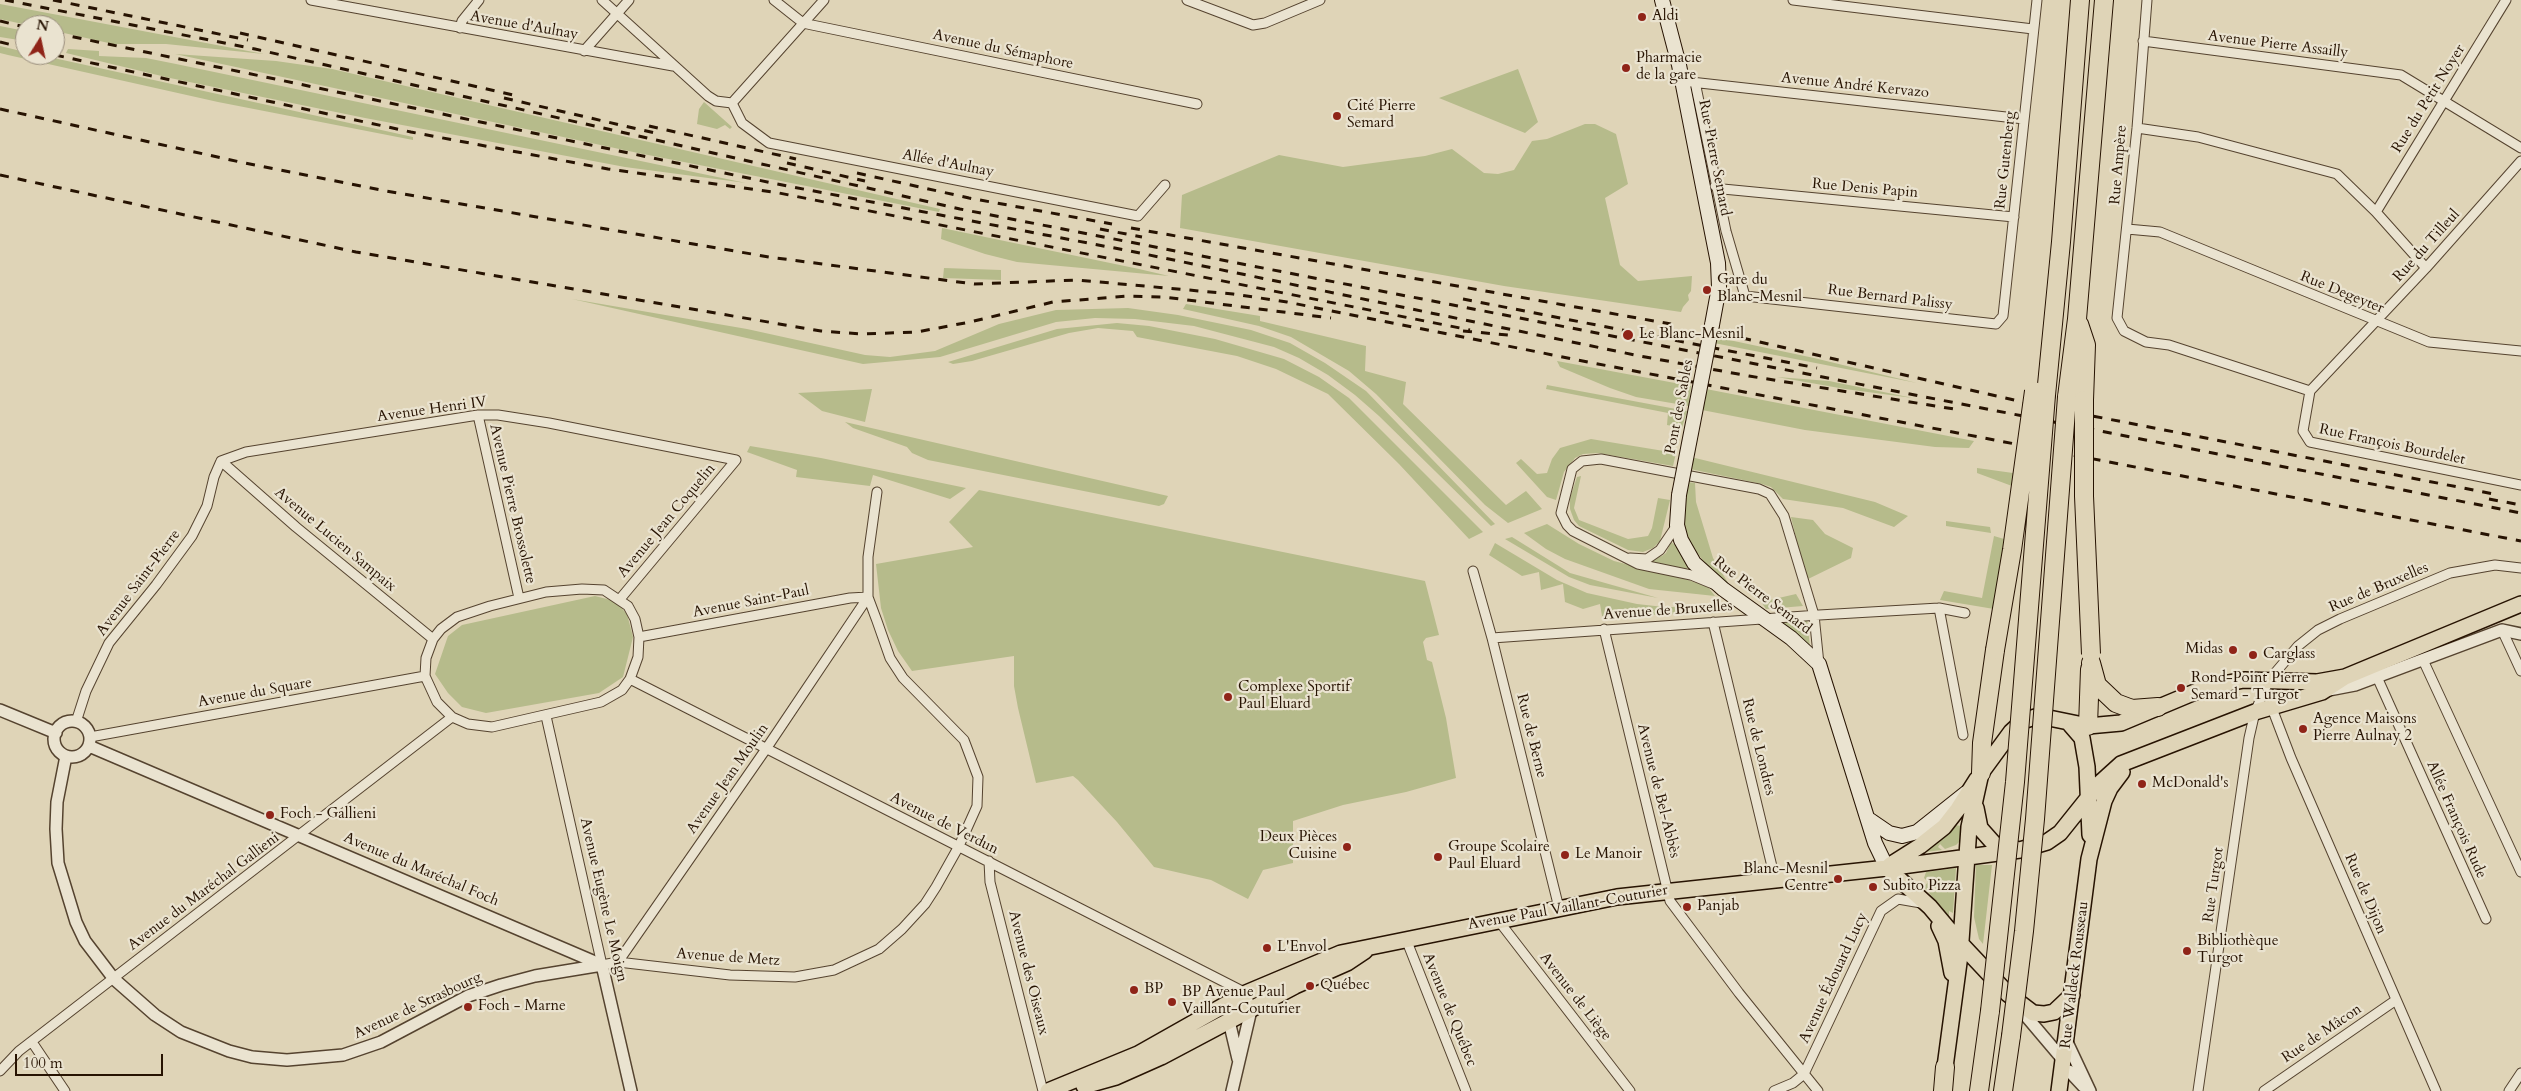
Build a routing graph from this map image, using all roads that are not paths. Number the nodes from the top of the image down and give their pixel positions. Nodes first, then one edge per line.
1 (311, 0) edge
2 (479, 0) edge
3 (602, 0) edge
4 (629, 0) edge
5 (774, 0) edge
6 (824, 0) edge
7 (1187, 0) edge
8 (1320, 0) edge
9 (1662, 0) edge
10 (1793, 0) edge
11 (2037, 0) edge
12 (2080, 0) edge
13 (2104, 0) edge
14 (2147, 0) edge
15 (2506, 0) edge
16 (338, 2) edge
17 (617, 13) junction
18 (803, 23) junction
19 (460, 28) junction
20 (2033, 29) junction
21 (2143, 41) junction
22 (584, 51) junction
23 (673, 66) junction
24 (1689, 82) junction
25 (2444, 102) junction
26 (732, 103) junction
27 (1197, 104) dead end
28 (2024, 119) junction
29 (2137, 128) junction
30 (2521, 148) edge
31 (2521, 161) edge
32 (1165, 186) dead end
33 (1715, 186) junction
34 (2376, 212) junction
35 (2014, 216) junction
36 (2127, 229) junction
37 (2426, 268) junction
38 (1745, 296) joint
39 (2000, 321) joint
40 (2376, 322) junction
41 (1712, 325) joint
42 (2521, 351) edge
43 (2310, 391) junction
44 (2040, 393) junction
45 (2076, 398) junction
46 (478, 415) junction
47 (736, 460) joint
48 (221, 461) junction
49 (2521, 486) edge
50 (876, 492) dead end
51 (1679, 495) joint
52 (1677, 524) junction
53 (1625, 558) junction
54 (2521, 568) edge
55 (1473, 571) dead end
56 (1723, 589) junction
57 (519, 598) junction
58 (868, 598) junction
59 (620, 600) junction
60 (2521, 604) edge
61 (1939, 608) junction
62 (1965, 612) dead end
63 (1814, 615) junction
64 (1762, 618) junction
65 (1713, 622) junction
66 (1604, 629) junction
67 (2502, 630) junction
68 (2521, 634) edge
69 (640, 637) junction
70 (1492, 638) junction
71 (432, 639) junction
72 (2091, 659) junction
73 (2423, 660) junction
74 (1819, 664) junction
75 (2521, 671) edge
76 (425, 676) junction
77 (2345, 677) junction
78 (2377, 677) junction
79 (630, 679) junction
80 (2267, 686) junction
81 (2322, 692) junction
82 (2158, 707) junction
83 (2272, 707) junction
84 (0, 710) edge
85 (2255, 712) junction
86 (546, 716) junction
87 (452, 717) junction
88 (76, 722) junction
89 (2085, 732) junction
90 (56, 733) junction
91 (1964, 735) dead end
92 (90, 742) junction
93 (766, 749) junction
94 (66, 756) junction
95 (2138, 757) junction
96 (1981, 773) junction
97 (2088, 797) junction
98 (1971, 798) junction
99 (1870, 820) junction
100 (301, 835) junction
101 (959, 846) junction
102 (2020, 850) junction
103 (1968, 858) junction
104 (2089, 859) junction
105 (989, 861) junction
106 (1887, 868) junction
107 (2521, 872) edge
108 (1776, 879) junction
109 (1668, 890) junction
110 (1930, 907) junction
111 (1559, 908) junction
112 (2486, 919) dead end
113 (1498, 920) junction
114 (1406, 939) junction
115 (1961, 944) junction
116 (1370, 947) junction
117 (580, 954) junction
118 (618, 962) junction
119 (602, 965) junction
120 (578, 969) junction
121 (114, 979) junction
122 (1954, 994) junction
123 (2008, 994) junction
124 (2072, 995) junction
125 (2396, 1000) junction
126 (1249, 1002) junction
127 (1230, 1021) junction
128 (32, 1042) junction
129 (2067, 1042) junction
130 (1238, 1059) junction
131 (2067, 1066) junction
132 (1945, 1067) junction
133 (0, 1071) edge
134 (1804, 1074) junction
135 (2521, 1074) edge
136 (2507, 1090) edge
137 (65, 1091) edge
138 (631, 1091) edge
139 (1043, 1091) edge
140 (1048, 1091) edge
141 (1057, 1091) edge
142 (1232, 1091) edge
143 (1466, 1091) edge
144 (1630, 1091) edge
145 (1774, 1091) edge
146 (1818, 1091) edge
147 (1938, 1091) edge
148 (1943, 1091) edge
149 (1979, 1091) edge
150 (2003, 1091) edge
151 (2059, 1091) edge
152 (2089, 1091) edge
153 (2198, 1091) edge
154 (2264, 1091) edge
155 (2436, 1091) edge

1 - 16 street, Avenue d'Aulnay
2 - 19 street
3 - 17 street
4 - 17 street
5 - 18 street
6 - 18 street
7 - 8 street
9 - 24 main road, Rue Pierre Semard
10 - 20 street
11 - 20 street, Rue Gutenberg
12 - 44 highway
13 - 45 highway
14 - 21 street, Rue Ampère
15 - 25 street, Rue du Petit Noyer
16 - 19 street, Avenue d'Aulnay
17 - 22 street
17 - 23 street
18 - 26 street
18 - 27 street, Avenue du Sémaphore
19 - 22 street, Avenue d'Aulnay
20 - 28 street, Rue Gutenberg
21 - 25 street, Avenue Pierre Assailly
21 - 29 street, Rue Ampère
22 - 23 street, Avenue d'Aulnay
23 - 26 street
24 - 28 street, Avenue André Kervazo
24 - 33 street, Rue Pierre Semard
24 - 41 main road, Rue Pierre Semard
25 - 30 street, Avenue Pierre Assailly
25 - 34 street, Rue du Petit Noyer
26 - 32 street, Allée d'Aulnay
28 - 35 street, Rue Gutenberg
29 - 34 street
29 - 36 street, Rue Ampère
31 - 37 street, Rue du Tilleul
33 - 35 street, Rue Denis Papin
33 - 38 street, Rue Pierre Semard
34 - 37 street
35 - 39 street, Rue Gutenberg
36 - 40 street, Rue Degeyter
36 - 43 street, Rue Ampère
37 - 40 street, Rue du Tilleul
38 - 39 street, Rue Bernard Palissy
40 - 42 street, Rue Degeyter
40 - 43 street, Rue du Tilleul
41 - 51 main road, Pont des Sables, bridge
43 - 49 street, Rue François Bourdelet
44 - 96 highway, bridge
44 - 149 highway, bridge
45 - 72 highway, bridge
45 - 150 highway, bridge
46 - 47 street, Avenue Henri IV
46 - 48 street, Avenue Henri IV
46 - 57 street, Avenue Pierre Brossolette
47 - 59 street, Avenue Jean Coquelin
48 - 71 street, Avenue Lucien Sampaix
48 - 88 street, Avenue Saint-Pierre
50 - 58 street
51 - 52 main road, Rue Pierre Semard
52 - 53 street
52 - 56 main road, Rue Pierre Semard
53 - 56 street, Rue Pierre Semard
53 - 63 street, Rue Pierre Semard
54 - 80 street, Rue de Bruxelles
55 - 70 street, Rue de Berne
56 - 64 main road, Rue Pierre Semard
57 - 59 street
57 - 71 street
58 - 69 street, Avenue Saint-Paul
58 - 93 street, Avenue Jean Moulin
58 - 101 street, Avenue de Metz
59 - 69 street
60 - 77 main road
61 - 62 street, Avenue de Bruxelles
61 - 63 street, Avenue de Bruxelles
61 - 91 street
63 - 64 street, Avenue de Bruxelles
63 - 74 street, Rue Pierre Semard
64 - 65 street, Avenue de Bruxelles
64 - 74 main road, Rue Pierre Semard
65 - 66 street, Avenue de Bruxelles
65 - 108 street, Rue de Londres
66 - 70 street, Avenue de Bruxelles
66 - 109 street, Avenue de Bel-Abbès
67 - 68 street
67 - 73 street
67 - 75 street
69 - 79 street
70 - 111 street, Rue de Berne
71 - 76 street
72 - 82 highway
72 - 89 highway
73 - 78 street
73 - 107 street
74 - 99 main road, Rue Pierre Semard
76 - 87 street
76 - 92 street, Avenue du Square
77 - 80 main road
77 - 81 main road
78 - 81 street
78 - 112 street, Allée François Rude
79 - 86 street
79 - 93 street, Avenue de Verdun
80 - 82 main road
80 - 83 street, Rue de Dijon
80 - 85 street, Rue de Bruxelles
81 - 83 main road
82 - 89 main road
83 - 85 main road
83 - 125 street, Rue de Dijon
84 - 90 street
85 - 95 main road
85 - 153 street, Rue Turgot
86 - 87 street
86 - 119 street, Avenue Eugène Le Moign
87 - 100 street, Avenue du Maréchal Gallieni
88 - 90 street
88 - 92 street
89 - 96 main road
89 - 97 main road
90 - 94 street
92 - 94 street
92 - 100 street, Avenue du Maréchal Foch
93 - 101 street, Avenue de Verdun
93 - 118 street, Avenue Jean Moulin
94 - 121 street, Avenue de Strasbourg
95 - 97 main road
95 - 104 main road, Rue Waldeck Rousseau
96 - 98 main road, Avenue Paul Vaillant-Couturier
97 - 102 main road
97 - 104 main road, Rue Waldeck Rousseau
98 - 99 main road
98 - 102 main road
98 - 103 main road
98 - 106 main road, Avenue Paul Vaillant-Couturier
99 - 106 main road, Rue Pierre Semard
100 - 117 street, Avenue du Maréchal Foch
100 - 121 street, Avenue du Maréchal Gallieni
101 - 105 street, Avenue de Verdun
101 - 118 street, Avenue de Metz
102 - 103 main road, Avenue Paul Vaillant-Couturier
103 - 106 main road, Avenue Paul Vaillant-Couturier
103 - 115 main road
104 - 124 main road, Rue Waldeck Rousseau
105 - 126 street, Avenue de Verdun
105 - 139 street, Avenue des Oiseaux
106 - 108 main road, Avenue Paul Vaillant-Couturier
106 - 110 main road
108 - 109 main road, Avenue Paul Vaillant-Couturier
109 - 111 main road, Avenue Paul Vaillant-Couturier
109 - 134 street, Avenue de Bel-Abbès
110 - 115 main road
110 - 122 main road
110 - 134 street, Avenue Édouard Lucy
111 - 113 main road, Avenue Paul Vaillant-Couturier
113 - 114 main road, Avenue Paul Vaillant-Couturier
113 - 144 street, Avenue de Liège
114 - 116 main road, Avenue Paul Vaillant-Couturier
114 - 143 street, Avenue de Québec
115 - 122 main road
115 - 123 main road
116 - 126 main road, Avenue Paul Vaillant-Couturier
116 - 126 main road, Avenue Paul Vaillant-Couturier
117 - 119 street, Avenue du Maréchal Foch
117 - 120 street
118 - 119 street
119 - 120 street, Avenue de Strasbourg
119 - 138 street, Avenue Eugène Le Moign
120 - 121 street, Avenue de Strasbourg
121 - 128 street, Avenue du Maréchal Gallieni
122 - 132 main road
123 - 124 main road
123 - 131 street
124 - 129 main road, Rue Waldeck Rousseau
125 - 154 street, Rue de Mâcon
125 - 155 street, Rue de Dijon
126 - 127 main road, Avenue Paul Vaillant-Couturier
126 - 130 street
126 - 140 main road, Avenue Paul Vaillant-Couturier
127 - 130 street
127 - 141 main road, Avenue Paul Vaillant-Couturier
128 - 133 street, Avenue du Maréchal Gallieni
128 - 137 street
129 - 131 main road, Rue Waldeck Rousseau
129 - 152 street
130 - 142 street
131 - 151 main road, Rue Waldeck Rousseau
131 - 152 street
132 - 147 street
132 - 148 highway
134 - 145 street
134 - 146 street, Avenue de Bel-Abbès
135 - 136 street

